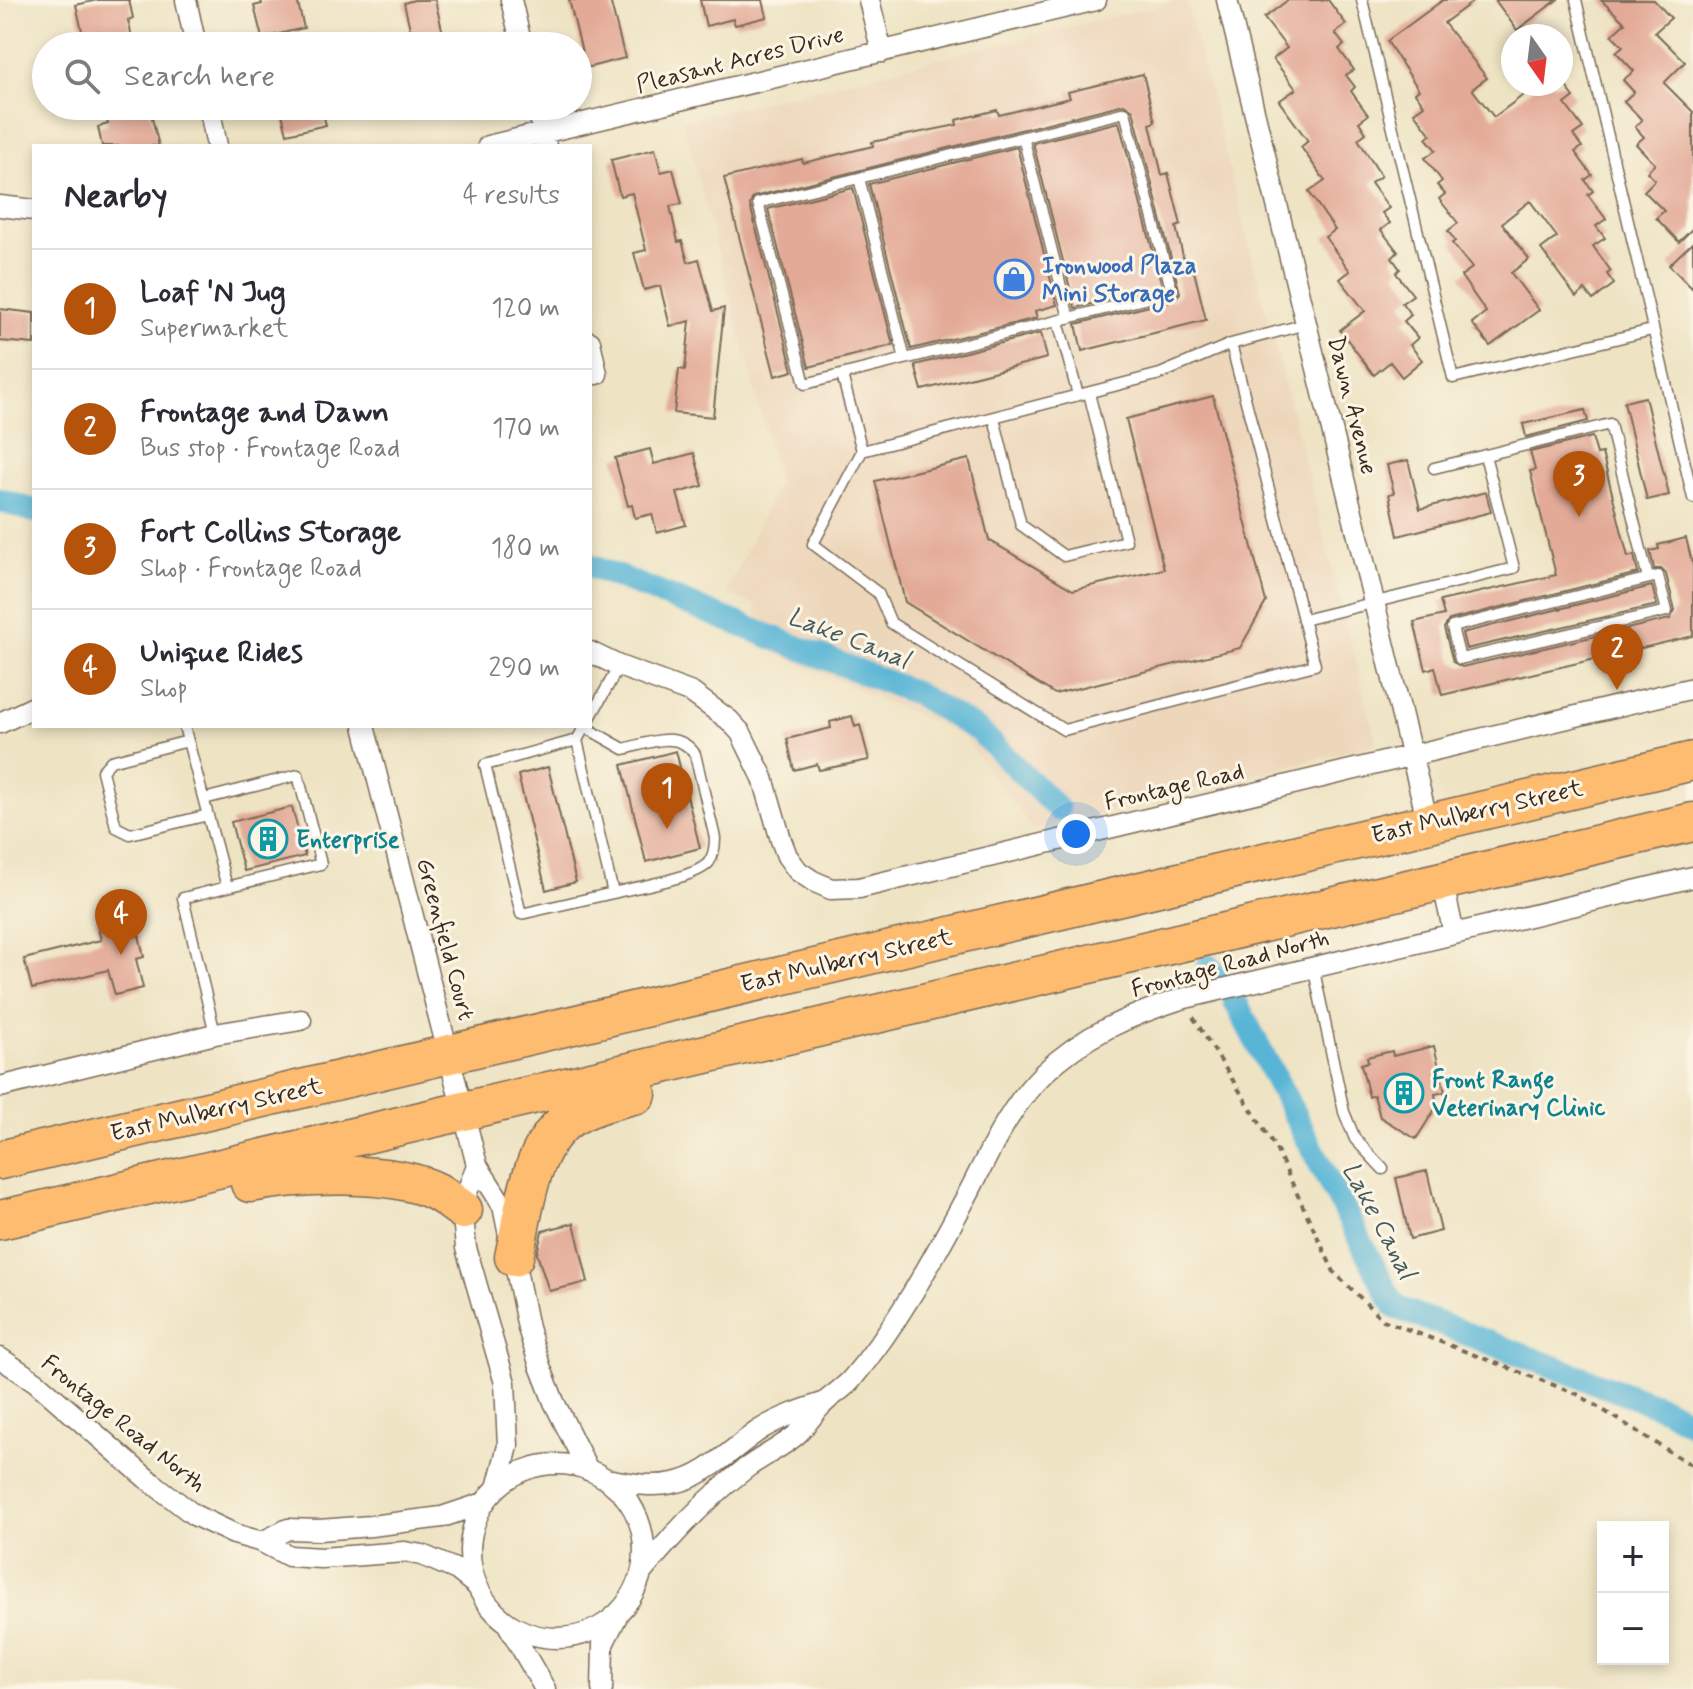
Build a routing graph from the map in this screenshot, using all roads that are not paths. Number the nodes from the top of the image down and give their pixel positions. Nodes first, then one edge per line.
1 (186, 0) edge
2 (511, 0) edge
3 (869, 0) edge
4 (1096, 0) edge
5 (1227, 0) edge
6 (1362, 0) edge
7 (1576, 0) edge
8 (193, 32) edge
9 (519, 32) edge
10 (882, 52) junction
11 (212, 120) edge
12 (540, 120) edge
13 (1023, 137) junction
14 (545, 140) edge
15 (217, 144) edge
16 (507, 144) edge
17 (859, 178) junction
18 (0, 206) edge
19 (32, 210) edge
20 (1064, 320) junction
21 (1306, 324) junction
22 (1652, 330) junction
23 (1231, 344) junction
24 (592, 351) edge
25 (905, 359) junction
26 (597, 374) dead end
27 (842, 375) junction
28 (1084, 394) junction
29 (994, 418) junction
30 (862, 451) junction
31 (1485, 455) junction
32 (1434, 468) dead end
33 (1693, 498) edge
34 (1648, 578) junction
35 (1373, 601) junction
36 (1303, 620) junction
37 (592, 653) edge
38 (619, 666) junction
39 (1693, 688) edge
40 (32, 708) edge
41 (592, 714) edge
42 (0, 723) edge
43 (185, 728) edge
44 (365, 728) edge
45 (584, 728) edge
46 (588, 728) edge
47 (577, 740) junction
48 (188, 741) junction
49 (1411, 757) junction
50 (1693, 761) edge
51 (204, 799) junction
52 (208, 815) junction
53 (1693, 822) edge
54 (1428, 823) junction
55 (1693, 877) edge
56 (1442, 880) junction
57 (227, 887) junction
58 (613, 893) junction
59 (1454, 934) junction
60 (1313, 966) junction
61 (896, 1009) junction
62 (301, 1020) dead end
63 (215, 1034) junction
64 (449, 1055) junction
65 (0, 1087) edge
66 (463, 1112) junction
67 (0, 1160) edge
68 (477, 1165) junction
69 (1383, 1169) dead end
70 (463, 1210) junction
71 (6, 1219) edge
72 (514, 1257) junction
73 (0, 1358) edge
74 (823, 1403) junction
75 (597, 1474) junction
76 (491, 1495) junction
77 (262, 1542) junction
78 (642, 1572) junction
79 (477, 1586) junction
80 (618, 1613) junction
81 (507, 1623) junction
82 (545, 1689) edge
83 (602, 1689) edge

1 - 8 street
2 - 9 street
3 - 10 street
4 - 10 street, Pleasant Acres Drive
5 - 21 street, Dawn Avenue
6 - 22 lane
7 - 22 lane
10 - 14 street, Pleasant Acres Drive
11 - 15 street
12 - 14 street
13 - 17 lane
13 - 20 lane
13 - 20 lane
14 - 16 street, Pleasant Acres Drive
17 - 25 lane
17 - 27 lane
18 - 19 street
20 - 25 lane
20 - 28 lane
21 - 23 lane
21 - 35 street, Dawn Avenue
22 - 33 lane
23 - 28 lane
23 - 36 lane
24 - 26 street
25 - 27 lane
27 - 30 lane
28 - 29 lane
28 - 29 lane
29 - 30 lane
30 - 36 lane
31 - 32 lane
31 - 34 lane
31 - 35 lane
34 - 34 lane
35 - 36 lane
35 - 49 street, Dawn Avenue
37 - 38 street, Frontage Road
38 - 41 lane
38 - 49 street, Frontage Road
39 - 49 street, Frontage Road
40 - 42 street
43 - 48 lane
44 - 64 street, Greenfield Court
45 - 47 lane
46 - 58 lane
47 - 58 lane
47 - 58 lane
48 - 51 lane
48 - 52 lane
49 - 54 street, Dawn Avenue
50 - 54 highway, East Mulberry Street
51 - 52 lane
51 - 57 lane
52 - 57 lane
53 - 56 highway
54 - 64 highway, East Mulberry Street
55 - 59 street, Frontage Road North
56 - 59 street
56 - 61 highway
57 - 63 lane
59 - 60 street, Frontage Road North
60 - 69 lane
60 - 74 street, Frontage Road North
61 - 66 highway
61 - 72 highway
62 - 63 street
63 - 65 street
64 - 66 street, Greenfield Court
64 - 67 highway, East Mulberry Street
66 - 68 street, Greenfield Court
66 - 71 highway
68 - 70 street
68 - 72 street
70 - 71 highway
70 - 76 street
72 - 75 street
73 - 77 street, Frontage Road North
74 - 75 street
74 - 78 street
75 - 76 street
75 - 78 street
76 - 77 street
76 - 79 street
77 - 79 street, Frontage Road North
78 - 80 street
79 - 81 street
80 - 81 street
80 - 83 street
81 - 82 street

